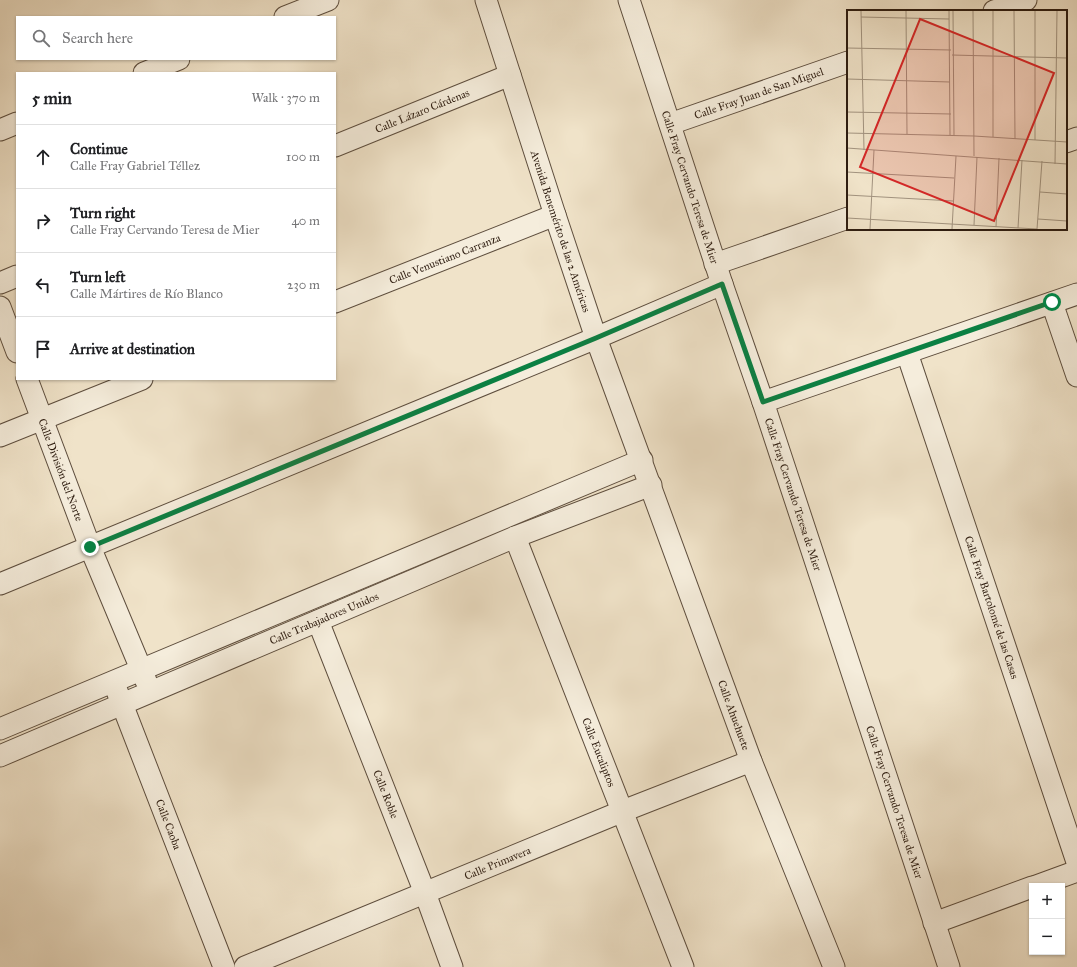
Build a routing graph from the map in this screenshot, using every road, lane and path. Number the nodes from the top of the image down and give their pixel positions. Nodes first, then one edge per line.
1 (328, 0) edge
2 (486, 0) edge
3 (629, 0) edge
4 (1026, 0) edge
5 (997, 10) edge
6 (288, 16) edge
7 (176, 60) edge
8 (847, 62) edge
9 (146, 72) edge
10 (510, 75) junction
11 (16, 123) edge
12 (670, 124) junction
13 (0, 130) edge
14 (1077, 138) edge
15 (1067, 142) edge
16 (336, 146) edge
17 (555, 215) junction
18 (847, 218) edge
19 (715, 264) junction
20 (16, 276) edge
21 (0, 283) edge
22 (722, 284) junction
23 (1077, 294) edge
24 (336, 302) edge
25 (1052, 302) junction
26 (0, 307) edge
27 (596, 338) junction
28 (16, 349) edge
29 (907, 353) junction
30 (1077, 376) edge
31 (27, 380) edge
32 (140, 380) edge
33 (763, 402) junction
34 (42, 419) junction
35 (0, 436) edge
36 (642, 460) junction
37 (651, 485) junction
38 (515, 537) junction
39 (90, 547) junction
40 (0, 584) edge
41 (318, 621) junction
42 (141, 669) junction
43 (113, 681) junction
44 (151, 693) junction
45 (123, 704) junction
46 (0, 729) edge
47 (0, 756) edge
48 (751, 761) junction
49 (622, 811) junction
50 (1077, 862) edge
51 (1077, 871) edge
52 (1044, 883) edge
53 (1029, 888) edge
54 (425, 893) junction
55 (934, 924) junction
56 (224, 967) edge
57 (245, 967) edge
58 (452, 967) edge
59 (684, 967) edge
60 (834, 967) edge
61 (949, 967) edge

1 - 6 street
2 - 10 street, Avenida Benemérito de las 2 Américas
3 - 12 street, Calle Fray Cervando Teresa de Mier
4 - 5 street
7 - 9 street
8 - 12 street, Calle Fray Juan de San Miguel
10 - 16 street, Calle Lázaro Cárdenas
10 - 17 street, Avenida Benemérito de las 2 Américas
11 - 13 street
12 - 19 street, Calle Fray Cervando Teresa de Mier
14 - 15 street
17 - 24 street, Calle Venustiano Carranza
17 - 27 street, Avenida Benemérito de las 2 Américas
18 - 19 street
19 - 22 street, Calle Fray Cervando Teresa de Mier
20 - 21 street
22 - 27 street
22 - 33 street, Calle Fray Cervando Teresa de Mier
23 - 25 street
25 - 29 street
25 - 30 street
26 - 28 street
27 - 36 street, Avenida Benemérito de las 2 Américas
27 - 39 street
29 - 33 street
29 - 50 street, Calle Fray Bartolomé de las Casas
31 - 34 street, Calle División del Norte
32 - 34 street
33 - 55 street, Calle Fray Cervando Teresa de Mier
34 - 35 street
34 - 39 street, Calle División del Norte
36 - 37 street, Calle Ahuehuete
36 - 42 street
37 - 38 street, Calle Trabajadores Unidos
37 - 48 street, Calle Ahuehuete
38 - 41 street, Calle Trabajadores Unidos
38 - 49 street, Calle Eucaliptos
39 - 40 street
39 - 42 street, Calle División del Norte
41 - 44 street, Calle Trabajadores Unidos
41 - 54 street, Calle Roble
42 - 43 street
42 - 44 street, Calle División del Norte
43 - 45 street, Calle Caoba
43 - 46 street
44 - 45 street, Calle Trabajadores Unidos
45 - 47 street, Calle Trabajadores Unidos
45 - 56 street, Calle Caoba
48 - 49 street, Calle Primavera
48 - 60 street, Calle Ahuehuete
49 - 54 street, Calle Primavera
49 - 59 street, Calle Eucaliptos
51 - 52 street
53 - 55 street
54 - 57 street, Calle Primavera
54 - 58 street, Calle Roble
55 - 61 street, Calle Fray Cervando Teresa de Mier

